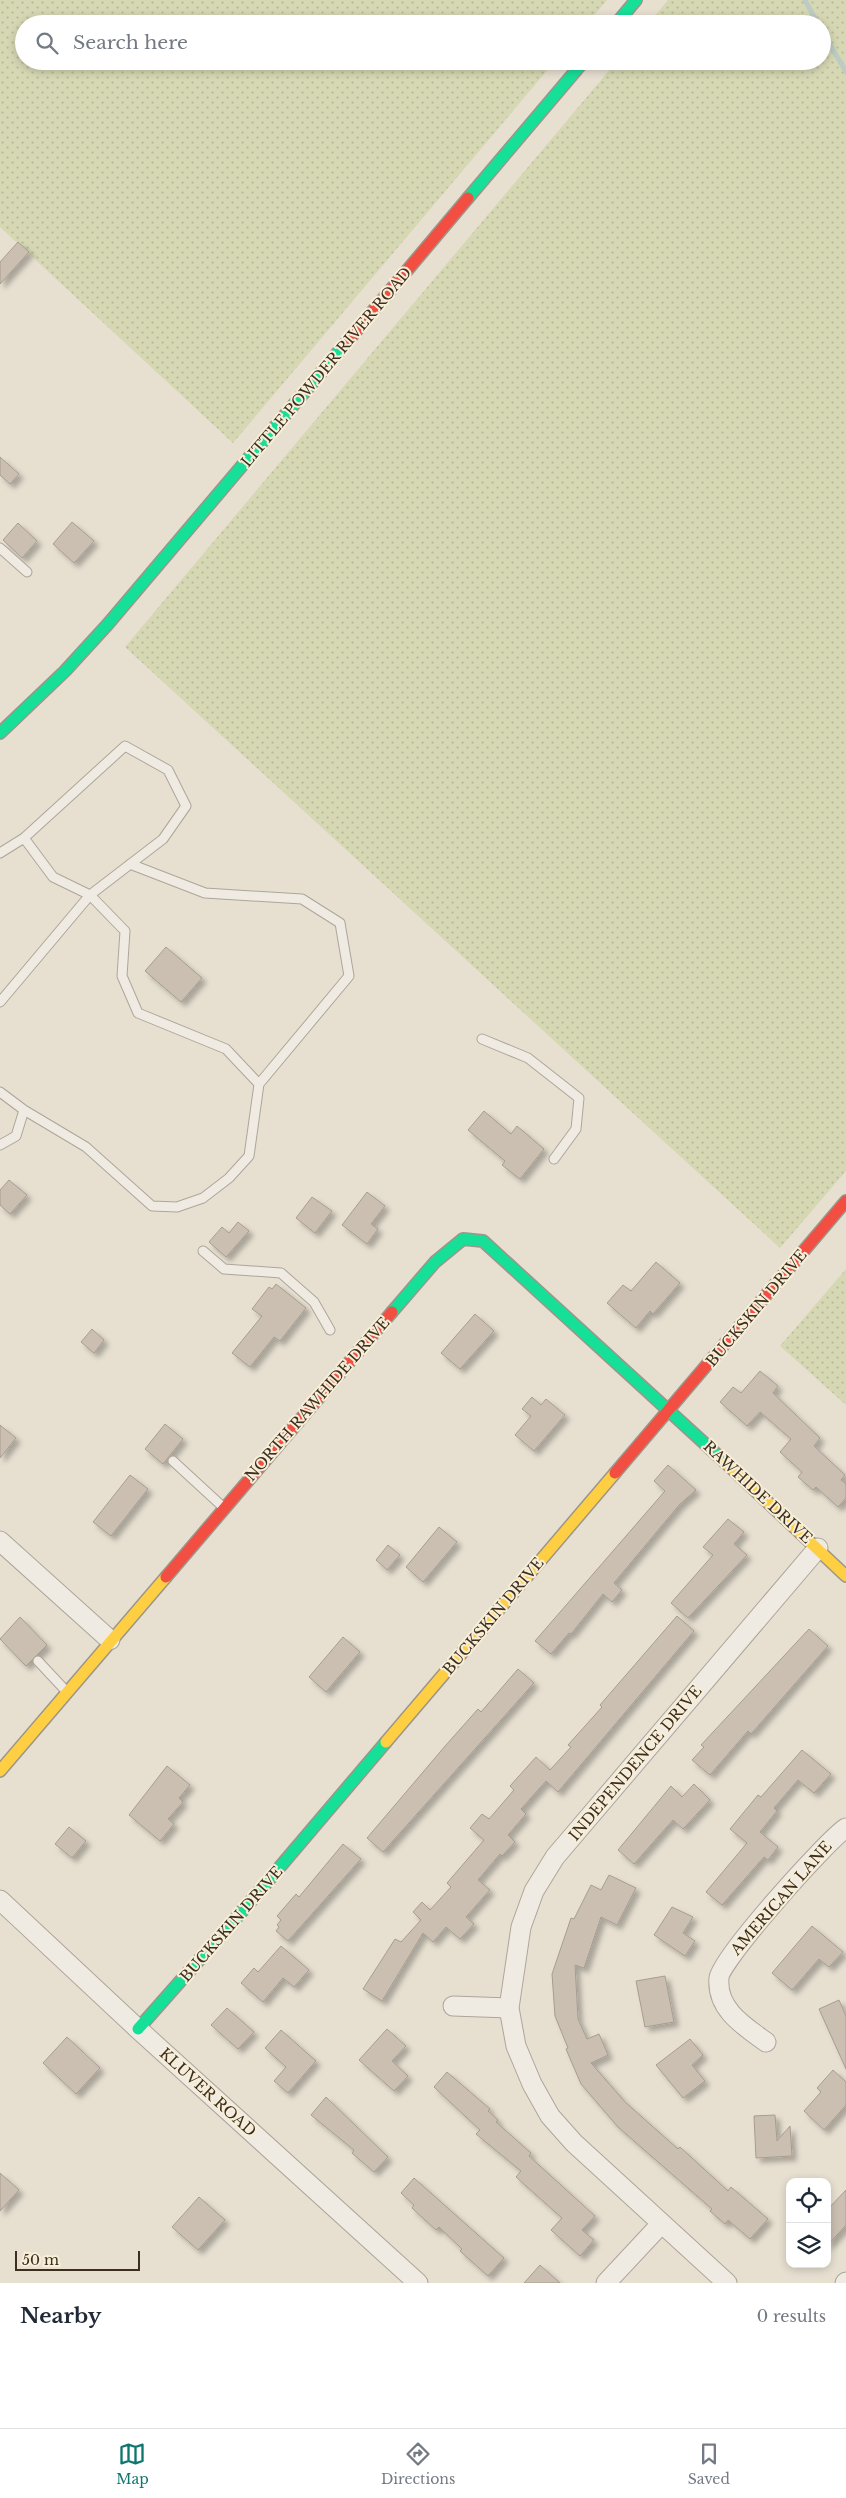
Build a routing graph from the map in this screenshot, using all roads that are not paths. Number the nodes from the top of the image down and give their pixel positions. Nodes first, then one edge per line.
1 (636, 0) edge
2 (624, 15) edge
3 (576, 70) edge
4 (0, 548) edge
5 (27, 572) dead end
6 (0, 733) edge
7 (24, 838) junction
8 (0, 853) edge
9 (130, 864) junction
10 (90, 894) junction
11 (0, 1002) edge
12 (482, 1039) dead end
13 (260, 1084) junction
14 (0, 1092) edge
15 (24, 1110) junction
16 (0, 1145) edge
17 (554, 1159) dead end
18 (846, 1201) edge
19 (203, 1251) dead end
20 (330, 1330) dead end
21 (669, 1409) junction
22 (173, 1460) dead end
23 (224, 1508) junction
24 (0, 1541) edge
25 (818, 1548) junction
26 (846, 1576) edge
27 (110, 1640) junction
28 (38, 1661) dead end
29 (66, 1691) junction
30 (0, 1770) edge
31 (846, 1828) edge
32 (0, 1900) edge
33 (453, 2006) dead end
34 (509, 2008) junction
35 (138, 2029) junction
36 (766, 2042) dead end
37 (661, 2224) junction
38 (418, 2283) edge
39 (606, 2283) edge
40 (727, 2283) edge

1 - 2 street
3 - 6 street, LITTLE POWDER RIVER ROAD
4 - 5 lane
7 - 8 lane
7 - 9 lane
7 - 10 lane
9 - 10 lane
9 - 13 lane
10 - 11 lane
10 - 13 lane
12 - 17 lane
13 - 15 lane
14 - 15 lane
15 - 16 lane
18 - 21 street, BUCKSKIN DRIVE
19 - 20 lane
21 - 23 street, NORTH RAWHIDE DRIVE
21 - 25 street, RAWHIDE DRIVE
21 - 35 street, BUCKSKIN DRIVE
22 - 23 lane
23 - 27 street, NORTH RAWHIDE DRIVE
24 - 27 street
25 - 26 street, RAWHIDE DRIVE
25 - 34 street, INDEPENDENCE DRIVE
27 - 29 street, NORTH RAWHIDE DRIVE
28 - 29 lane
29 - 30 street, NORTH RAWHIDE DRIVE
31 - 36 street, AMERICAN LANE
32 - 35 street, KLUVER ROAD
33 - 34 street
34 - 37 street, INDEPENDENCE DRIVE
35 - 38 street, KLUVER ROAD
37 - 39 street
37 - 40 street, INDEPENDENCE DRIVE

